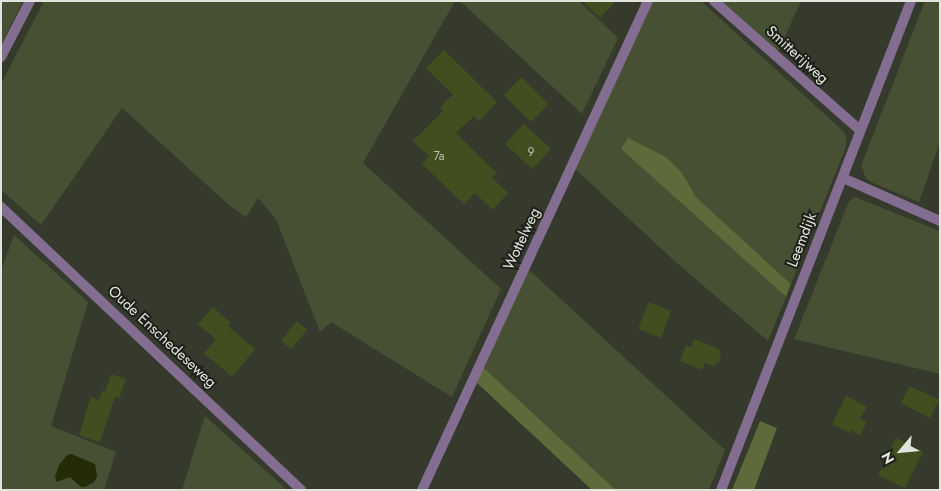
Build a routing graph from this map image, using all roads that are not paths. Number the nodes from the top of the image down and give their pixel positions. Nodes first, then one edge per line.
1 (30, 1) edge
2 (648, 1) edge
3 (714, 1) edge
4 (911, 1) edge
5 (1, 56) edge
6 (860, 130) junction
7 (843, 178) junction
8 (1, 207) edge
9 (940, 221) edge
10 (301, 490) edge
11 (422, 490) edge
12 (721, 490) edge

1 - 5 street
2 - 11 street, Wottelweg
3 - 6 street, Smitterijweg
4 - 6 street, Leemdijk
6 - 7 street, Leemdijk
7 - 9 street
7 - 12 street, Leemdijk
8 - 10 street, Oude Enschedeseweg

